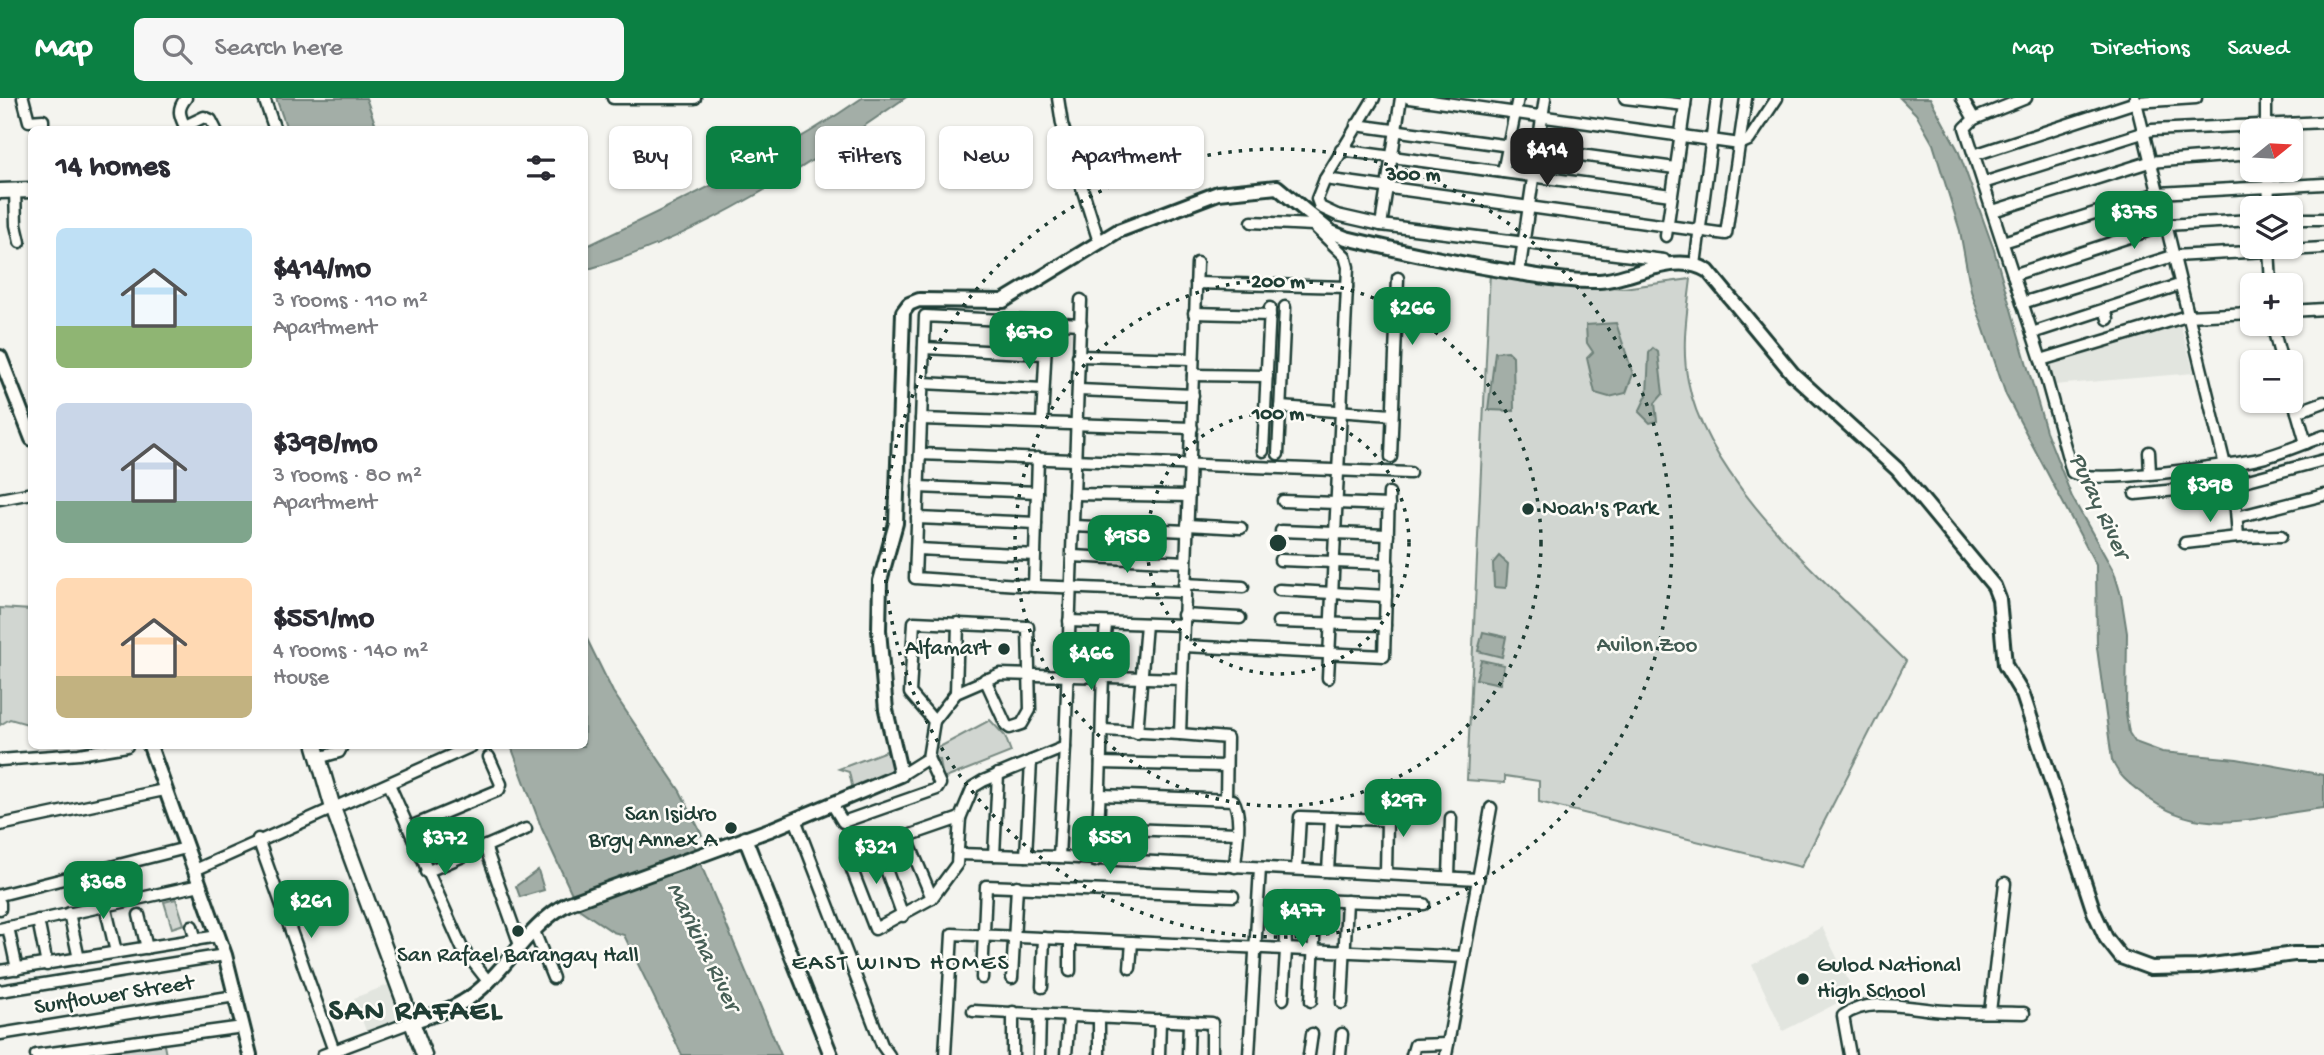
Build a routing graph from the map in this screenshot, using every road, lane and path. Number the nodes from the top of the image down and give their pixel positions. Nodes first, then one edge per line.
1 (23, 98) edge
2 (186, 98) edge
3 (264, 98) edge
4 (613, 98) edge
5 (695, 98) edge
6 (1058, 98) edge
7 (1374, 98) edge
8 (1401, 98) edge
9 (1409, 98) edge
10 (1518, 98) edge
11 (1545, 98) edge
12 (1625, 98) edge
13 (1717, 98) edge
14 (1745, 98) edge
15 (1777, 98) edge
16 (1962, 98) edge
17 (2026, 98) edge
18 (2196, 98) edge
19 (2266, 98) edge
20 (678, 99) edge
21 (2135, 100) edge
22 (1685, 102) edge
23 (1516, 113) junction
24 (1542, 118) junction
25 (1974, 118) junction
26 (2266, 119) edge
27 (2324, 122) edge
28 (2303, 124) edge
29 (1356, 125) junction
30 (43, 126) edge
31 (185, 126) edge
32 (189, 126) edge
33 (214, 126) edge
34 (274, 126) edge
35 (2240, 129) edge
36 (1396, 130) junction
37 (2142, 132) junction
38 (1680, 138) junction
39 (1709, 141) junction
40 (1740, 144) junction
41 (1510, 146) junction
42 (1537, 149) junction
43 (1341, 150) junction
44 (1974, 155) junction
45 (2240, 155) edge
46 (1392, 157) junction
47 (2149, 162) junction
48 (1675, 168) junction
49 (1503, 172) junction
50 (1533, 176) junction
51 (1325, 179) junction
52 (2269, 182) edge
53 (1983, 183) junction
54 (2324, 184) edge
55 (2269, 187) junction
56 (1387, 188) junction
57 (28, 190) edge
58 (8, 191) edge
59 (2158, 193) junction
60 (1671, 195) junction
61 (2269, 196) edge
62 (1529, 207) junction
63 (1993, 211) junction
64 (2303, 219) edge
65 (2324, 219) edge
66 (2240, 221) edge
67 (1252, 222) dead end
68 (1381, 225) junction
69 (2166, 225) junction
70 (1698, 230) junction
71 (1667, 232) junction
72 (20, 242) dead end
73 (1099, 242) junction
74 (2003, 242) junction
75 (1522, 243) junction
76 (2303, 248) edge
77 (2324, 248) edge
78 (2240, 250) edge
79 (2173, 256) junction
80 (1664, 260) dead end
81 (1197, 263) dead end
82 (1695, 265) junction
83 (1519, 273) junction
84 (2013, 275) junction
85 (1398, 278) dead end
86 (1196, 282) junction
87 (2179, 285) junction
88 (1347, 287) junction
89 (1081, 300) dead end
90 (2022, 303) junction
91 (1285, 307) dead end
92 (2324, 309) edge
93 (2303, 310) edge
94 (1194, 313) junction
95 (2240, 314) edge
96 (2187, 316) junction
97 (1047, 322) junction
98 (1081, 324) junction
99 (2032, 333) junction
100 (924, 348) junction
101 (1045, 354) junction
102 (0, 356) edge
103 (1078, 356) junction
104 (1193, 359) junction
105 (2041, 360) junction
106 (1193, 375) junction
107 (1267, 376) junction
108 (923, 383) junction
109 (1044, 389) junction
110 (1079, 390) junction
111 (1192, 395) junction
112 (2324, 402) edge
113 (1280, 407) junction
114 (1339, 410) junction
115 (2303, 410) edge
116 (2297, 413) edge
117 (1392, 415) junction
118 (921, 419) junction
119 (1042, 422) junction
120 (1076, 425) junction
121 (1192, 428) junction
122 (28, 429) edge
123 (2324, 436) edge
124 (2306, 443) junction
125 (1263, 451) dead end
126 (2149, 452) dead end
127 (920, 454) junction
128 (1278, 454) dead end
129 (1391, 457) dead end
130 (1038, 458) junction
131 (1075, 460) junction
132 (2324, 460) edge
133 (1191, 465) junction
134 (2224, 465) junction
135 (1339, 471) junction
136 (1410, 473) dead end
137 (2150, 473) junction
138 (2230, 485) junction
139 (918, 487) junction
140 (1037, 492) junction
141 (1389, 493) dead end
142 (28, 494) edge
143 (1074, 494) junction
144 (2135, 494) dead end
145 (2324, 495) edge
146 (1189, 496) junction
147 (0, 499) edge
148 (1283, 501) dead end
149 (1336, 504) junction
150 (1389, 505) junction
151 (2237, 517) junction
152 (917, 518) junction
153 (1036, 523) junction
154 (1073, 526) junction
155 (1187, 528) junction
156 (1241, 528) dead end
157 (1281, 531) dead end
158 (1337, 532) junction
159 (1388, 535) junction
160 (2281, 536) dead end
161 (2238, 537) junction
162 (2185, 543) dead end
163 (918, 549) junction
164 (1035, 555) junction
165 (1073, 555) junction
166 (1280, 560) dead end
167 (1335, 561) junction
168 (1185, 562) junction
169 (1388, 564) junction
170 (1034, 586) junction
171 (1243, 587) dead end
172 (1184, 588) junction
173 (1071, 590) junction
174 (1279, 590) dead end
175 (1332, 592) junction
176 (1386, 596) junction
177 (1240, 618) dead end
178 (1183, 620) junction
179 (1069, 621) junction
180 (1278, 622) dead end
181 (958, 623) junction
182 (1106, 624) junction
183 (1146, 624) junction
184 (1331, 624) junction
185 (1385, 625) junction
186 (1184, 646) junction
187 (1331, 654) junction
188 (1028, 674) junction
189 (1068, 677) junction
190 (1101, 677) junction
191 (1142, 678) junction
192 (1328, 678) dead end
193 (1182, 679) junction
194 (985, 680) junction
195 (956, 693) junction
196 (934, 721) junction
197 (1103, 730) junction
198 (1137, 733) junction
199 (1180, 734) junction
200 (1065, 747) junction
201 (109, 749) edge
202 (151, 749) edge
203 (340, 749) edge
204 (465, 749) edge
205 (316, 752) edge
206 (489, 757) dead end
207 (928, 758) junction
208 (0, 760) edge
209 (1031, 761) junction
210 (1101, 763) junction
211 (1226, 766) junction
212 (998, 774) junction
213 (901, 775) junction
214 (389, 784) junction
215 (164, 790) junction
216 (1101, 795) junction
217 (1226, 799) junction
218 (832, 804) junction
219 (333, 808) junction
220 (1491, 808) dead end
221 (960, 818) junction
222 (1331, 818) junction
223 (1451, 818) dead end
224 (795, 819) junction
225 (0, 825) edge
226 (410, 827) junction
227 (1099, 828) junction
228 (526, 829) dead end
229 (1237, 833) junction
230 (906, 836) junction
231 (745, 838) junction
232 (258, 839) junction
233 (485, 846) junction
234 (878, 846) junction
235 (186, 848) junction
236 (958, 854) junction
237 (994, 855) junction
238 (1026, 856) junction
239 (1059, 857) junction
240 (1095, 861) junction
241 (1235, 867) junction
242 (1259, 868) junction
243 (1297, 869) junction
244 (195, 870) junction
245 (1328, 871) junction
246 (426, 872) junction
247 (1386, 873) junction
248 (1449, 876) junction
249 (1479, 879) junction
250 (2005, 883) dead end
251 (200, 884) junction
252 (1017, 886) junction
253 (0, 895) edge
254 (1233, 895) dead end
255 (932, 898) junction
256 (1316, 900) junction
257 (1348, 901) junction
258 (0, 903) edge
259 (1424, 904) dead end
260 (105, 905) junction
261 (0, 909) edge
262 (69, 913) junction
263 (139, 915) dead end
264 (903, 916) junction
265 (38, 920) junction
266 (192, 926) dead end
267 (4, 928) edge
268 (534, 931) junction
269 (218, 936) junction
270 (984, 936) junction
271 (1015, 937) junction
272 (1044, 938) junction
273 (1070, 939) junction
274 (196, 940) junction
275 (1132, 942) junction
276 (520, 945) junction
277 (147, 948) junction
278 (1255, 948) junction
279 (1286, 950) junction
280 (1315, 950) junction
281 (1345, 951) junction
282 (116, 952) junction
283 (2324, 954) edge
284 (225, 955) junction
285 (1464, 957) junction
286 (79, 959) junction
287 (47, 965) junction
288 (1130, 968) dead end
289 (17, 969) junction
290 (0, 971) edge
291 (1070, 971) dead end
292 (553, 978) dead end
293 (982, 978) dead end
294 (1012, 978) dead end
295 (487, 981) junction
296 (1042, 987) dead end
297 (0, 991) edge
298 (234, 996) junction
299 (1283, 999) dead end
300 (1311, 1001) dead end
301 (1342, 1003) dead end
302 (973, 1011) dead end
303 (1013, 1012) junction
304 (1990, 1012) junction
305 (2024, 1013) dead end
306 (1040, 1015) junction
307 (1069, 1016) junction
308 (1099, 1017) junction
309 (1160, 1020) junction
310 (411, 1022) junction
311 (1189, 1022) junction
312 (243, 1027) junction
313 (0, 1034) edge
314 (1312, 1034) dead end
315 (1342, 1034) dead end
316 (1447, 1050) edge
317 (334, 1051) junction
318 (36, 1055) edge
319 (250, 1055) edge
320 (323, 1055) edge
321 (424, 1055) edge
322 (831, 1055) edge
323 (889, 1055) edge
324 (945, 1055) edge
325 (1013, 1055) edge
326 (1039, 1055) edge
327 (1066, 1055) edge
328 (1099, 1055) edge
329 (1159, 1055) edge
330 (1188, 1055) edge
331 (1212, 1055) edge
332 (1249, 1055) edge
333 (1309, 1055) edge
334 (1340, 1055) edge
335 (1412, 1055) edge
336 (1850, 1055) edge

1 - 30 street
2 - 31 street
3 - 34 street
4 - 20 street
5 - 20 street
6 - 73 street
7 - 29 street
8 - 36 street
9 - 23 street
10 - 23 street
11 - 24 street
12 - 22 street
13 - 39 street
14 - 40 street
15 - 40 street
16 - 25 street
17 - 25 street
18 - 21 street
19 - 26 street
21 - 37 street
21 - 44 street
22 - 38 street
23 - 24 street
23 - 41 street
24 - 38 street
24 - 42 street
25 - 44 street
27 - 28 street
29 - 36 street
29 - 43 street
32 - 33 street
35 - 37 street
36 - 41 street
36 - 46 street
37 - 47 street
37 - 53 street
38 - 39 street
38 - 48 street
39 - 40 street
39 - 70 street
40 - 70 street
41 - 49 street
42 - 48 street
42 - 50 street
43 - 46 street
43 - 51 street
44 - 53 street
45 - 47 street
46 - 49 street
46 - 56 street
47 - 59 street
47 - 63 street
48 - 60 street
49 - 50 street
50 - 60 street
50 - 62 street
51 - 56 street
51 - 68 street
52 - 55 street
53 - 63 street
54 - 55 street
55 - 59 street
55 - 61 street
56 - 62 street
56 - 68 street
57 - 58 main road
58 - 72 street
59 - 69 street
59 - 74 street
60 - 71 street
62 - 71 street
62 - 75 street
63 - 74 street
64 - 65 street
66 - 69 street
67 - 88 street
68 - 75 street
69 - 79 street
69 - 84 street
70 - 71 street
70 - 82 street
73 - 83 street
73 - 213 street
74 - 84 street
75 - 80 street
75 - 83 street
76 - 77 street
78 - 79 street
79 - 87 street
79 - 90 street
81 - 86 street
82 - 83 street
82 - 283 street
84 - 90 street
85 - 117 street
86 - 88 street
86 - 94 street
87 - 96 street
87 - 99 street
88 - 114 street
89 - 98 street
90 - 99 street
91 - 113 street
92 - 93 street
94 - 104 street
94 - 107 street
95 - 96 street
96 - 105 street
96 - 134 street
97 - 98 street
97 - 100 street
97 - 101 street
98 - 103 street
99 - 105 street
100 - 101 street
100 - 108 street
101 - 109 street
102 - 122 street
103 - 104 street
103 - 110 street
104 - 106 street
105 - 137 street
106 - 107 street
106 - 111 street
107 - 125 street
108 - 109 street
108 - 118 street
109 - 119 street
110 - 111 street
110 - 120 street
111 - 121 street
112 - 115 street
113 - 114 street
113 - 128 street
114 - 117 street
114 - 135 street
116 - 124 street
117 - 129 street
118 - 119 street
118 - 127 street
119 - 120 street
120 - 121 street
120 - 131 street
121 - 133 street
123 - 124 street
124 - 134 street
126 - 137 street
127 - 130 street
127 - 139 street
130 - 131 street
130 - 140 street
131 - 133 street
131 - 143 street
132 - 138 street
133 - 135 street
133 - 146 street
134 - 137 street
134 - 138 street
135 - 136 street
135 - 149 street
138 - 144 street
138 - 151 street
139 - 140 street
139 - 152 street
140 - 153 street
141 - 150 street
142 - 147 street
143 - 146 street
143 - 154 street
145 - 151 street
146 - 155 street
148 - 149 street
149 - 150 street
149 - 158 street
150 - 159 street
151 - 161 street
152 - 153 street
152 - 163 street
153 - 164 street
154 - 155 street
154 - 165 street
155 - 156 street
155 - 168 street
157 - 158 street
158 - 159 street
158 - 167 street
159 - 169 street
160 - 161 street
161 - 162 street
163 - 164 street
163 - 170 street
164 - 170 street
165 - 168 street
165 - 173 street
166 - 167 street
167 - 169 street
167 - 175 street
168 - 172 street
169 - 176 street
170 - 173 street
171 - 172 street
172 - 173 street
172 - 178 street
173 - 179 street
174 - 175 street
175 - 176 street
175 - 184 street
176 - 185 street
177 - 178 street
178 - 183 street
178 - 186 street
179 - 182 street
179 - 189 street
180 - 184 street
181 - 188 street
181 - 195 street
181 - 196 street
182 - 183 street
182 - 190 street
183 - 191 street
184 - 185 street
184 - 187 street
185 - 187 street
186 - 187 street
186 - 193 street
187 - 192 street
188 - 189 street
188 - 194 street
188 - 194 street
189 - 190 street
189 - 200 street
190 - 191 street
190 - 197 street
191 - 193 street
191 - 198 street
193 - 199 street
194 - 195 street
195 - 196 street
196 - 207 street
197 - 198 street
197 - 210 street
198 - 199 street
199 - 211 street
200 - 209 street
200 - 239 street
201 - 208 street
202 - 215 street
203 - 205 street
204 - 214 street
205 - 219 main road
206 - 226 street
207 - 213 street
207 - 218 street
209 - 212 street
209 - 238 street
210 - 211 street
210 - 216 street
211 - 217 street
212 - 221 street
212 - 237 street
213 - 218 street
214 - 219 street
214 - 226 street
215 - 225 street
215 - 235 street
216 - 217 street
216 - 227 street
217 - 229 street
218 - 224 street
219 - 232 street
219 - 310 main road
220 - 249 street
221 - 230 street
221 - 236 street
222 - 243 street
222 - 245 street
222 - 247 street
223 - 248 street
224 - 231 street
224 - 323 street
226 - 246 street
227 - 229 street
227 - 240 street
228 - 233 street
229 - 241 street
230 - 234 street
230 - 255 street
231 - 268 street
231 - 322 street
232 - 244 street
232 - 317 street
233 - 246 street
233 - 276 street
234 - 264 street
234 - 264 street
235 - 244 street
235 - 253 street
236 - 237 street
236 - 255 street
237 - 238 street
238 - 239 street
239 - 240 street
240 - 241 street
241 - 242 street
242 - 243 street
242 - 278 street
243 - 245 street
244 - 251 street
245 - 247 street
246 - 295 street
247 - 248 street
248 - 249 street
249 - 285 street
250 - 304 street
251 - 260 street
251 - 269 street
252 - 254 street
252 - 270 street
252 - 271 street
255 - 264 street
256 - 257 street
256 - 279 street
256 - 280 street
257 - 259 street
257 - 281 street
258 - 261 street
260 - 262 street
260 - 282 street
262 - 265 street
262 - 286 street
263 - 277 street
265 - 267 street
265 - 287 street
266 - 274 street
267 - 289 street
268 - 276 street
268 - 292 street
269 - 274 street
269 - 284 street
270 - 271 street
270 - 293 street
270 - 324 street
271 - 272 street
271 - 294 street
272 - 273 street
272 - 296 street
273 - 275 street
273 - 291 street
274 - 277 street
275 - 278 street
275 - 288 street
276 - 295 street
277 - 282 street
278 - 279 street
278 - 332 street
279 - 280 street
279 - 299 street
280 - 281 street
280 - 300 street
281 - 285 street
281 - 301 street
282 - 286 street
284 - 297 street
284 - 298 street
285 - 316 street
286 - 287 street
287 - 289 street
289 - 290 street
295 - 310 street
298 - 312 street
298 - 313 street, Sunflower Street
302 - 303 street
303 - 306 street
303 - 325 street
304 - 305 street
304 - 336 street
306 - 307 street
306 - 326 street
307 - 308 street
307 - 327 street
308 - 309 street
308 - 328 street
309 - 311 street
309 - 329 street
310 - 317 street
310 - 321 main road
311 - 330 street
311 - 331 street
312 - 318 street
312 - 319 street
314 - 333 street
315 - 334 street
316 - 335 street
317 - 320 street

